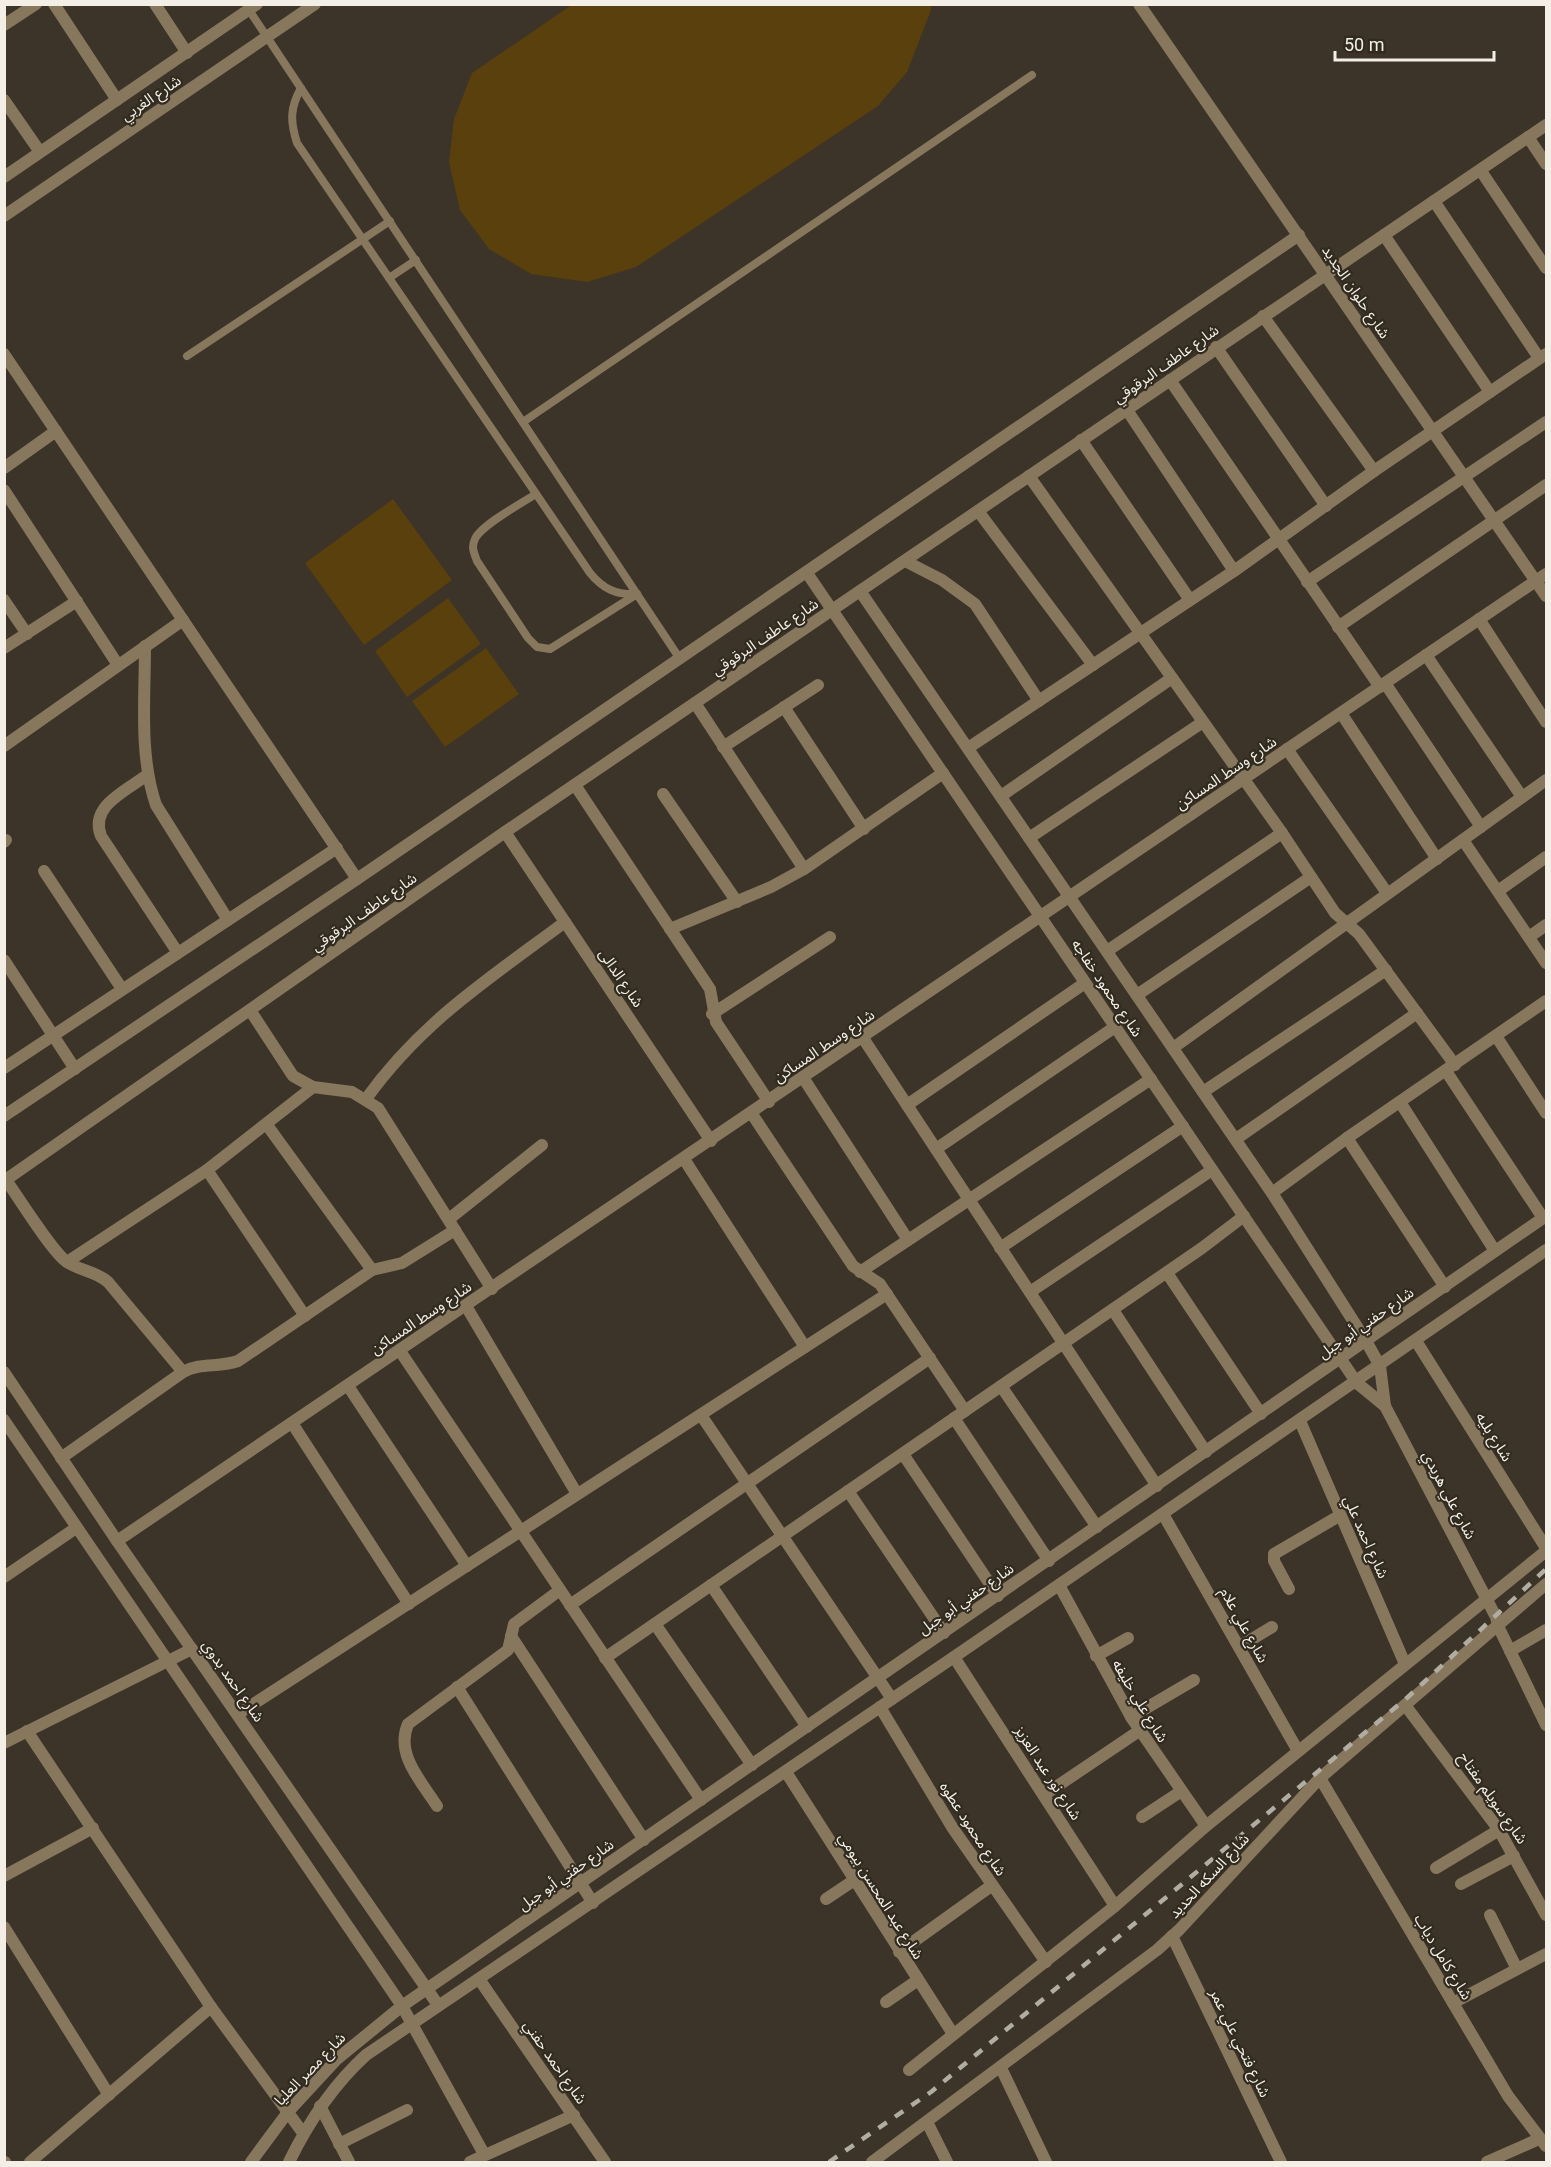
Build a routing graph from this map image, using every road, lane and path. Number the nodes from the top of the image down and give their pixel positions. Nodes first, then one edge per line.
1 (36, 4) edge
2 (54, 4) edge
3 (155, 4) edge
4 (315, 4) edge
5 (1139, 4) edge
6 (253, 7) edge
7 (4, 25) edge
8 (267, 37) junction
9 (187, 53) junction
10 (1032, 75) dead end
11 (301, 88) junction
12 (4, 100) edge
13 (117, 100) junction
14 (1546, 125) edge
15 (1528, 137) junction
16 (40, 152) junction
17 (1546, 164) edge
18 (1481, 171) junction
19 (4, 177) edge
20 (1434, 201) junction
21 (4, 216) edge
22 (390, 221) junction
23 (1384, 235) junction
24 (1299, 236) junction
25 (362, 240) junction
26 (416, 260) junction
27 (1546, 268) edge
28 (1325, 273) junction
29 (389, 278) junction
30 (1263, 315) junction
31 (1216, 347) junction
32 (4, 354) edge
33 (187, 356) dead end
34 (1543, 356) edge
35 (1170, 380) junction
36 (1490, 392) junction
37 (1127, 410) junction
38 (523, 422) junction
39 (1546, 422) edge
40 (1433, 430) junction
41 (56, 431) junction
42 (1081, 440) junction
43 (4, 468) edge
44 (1374, 471) junction
45 (1029, 476) junction
46 (1465, 477) junction
47 (1546, 485) edge
48 (4, 490) edge
49 (536, 494) junction
50 (1326, 506) junction
51 (978, 511) junction
52 (1495, 521) junction
53 (1278, 539) junction
54 (904, 561) junction
55 (1234, 571) junction
56 (807, 573) junction
57 (1541, 578) edge
58 (1307, 582) junction
59 (860, 591) junction
60 (637, 594) junction
61 (1546, 596) edge
62 (4, 600) edge
63 (1190, 600) junction
64 (77, 601) junction
65 (832, 610) junction
66 (183, 620) junction
67 (1479, 620) junction
68 (1338, 627) junction
69 (27, 634) junction
70 (1140, 634) junction
71 (145, 646) junction
72 (4, 648) edge
73 (1426, 655) junction
74 (680, 659) junction
75 (1093, 665) junction
76 (118, 666) junction
77 (1172, 678) junction
78 (818, 685) dead end
79 (1382, 685) junction
80 (1038, 701) junction
81 (695, 703) junction
82 (784, 707) junction
83 (1341, 713) junction
84 (1203, 722) junction
85 (1546, 722) edge
86 (4, 746) edge
87 (723, 747) junction
88 (968, 748) junction
89 (1287, 749) junction
90 (943, 773) junction
91 (147, 775) junction
92 (1242, 779) junction
93 (1546, 780) edge
94 (575, 784) junction
95 (663, 794) dead end
96 (1000, 796) junction
97 (1522, 797) junction
98 (1481, 827) junction
99 (864, 829) junction
100 (505, 832) junction
101 (1282, 833) junction
102 (1029, 838) junction
103 (1463, 840) junction
104 (337, 848) junction
105 (1546, 857) edge
106 (1437, 859) junction
107 (804, 869) junction
108 (44, 871) dead end
109 (1311, 877) junction
110 (357, 879) junction
111 (1498, 891) junction
112 (1387, 893) junction
113 (1070, 898) junction
114 (737, 902) junction
115 (1041, 918) junction
116 (228, 920) junction
117 (566, 922) junction
118 (1347, 923) junction
119 (1546, 925) edge
120 (670, 929) junction
121 (830, 937) dead end
122 (1529, 937) junction
123 (1107, 951) junction
124 (178, 953) junction
125 (4, 960) edge
126 (1546, 963) edge
127 (1386, 970) junction
128 (1085, 982) junction
129 (122, 990) junction
130 (1137, 995) junction
131 (1544, 1008) edge
132 (250, 1010) junction
133 (1417, 1013) junction
134 (712, 1014) junction
135 (1115, 1027) junction
136 (54, 1035) junction
137 (1496, 1036) junction
138 (863, 1038) junction
139 (1173, 1048) junction
140 (4, 1068) edge
141 (1451, 1068) junction
142 (75, 1069) junction
143 (804, 1079) junction
144 (1151, 1079) junction
145 (313, 1087) junction
146 (1203, 1092) junction
147 (366, 1099) junction
148 (769, 1102) junction
149 (1400, 1102) junction
150 (907, 1106) junction
151 (1546, 1113) edge
152 (752, 1114) junction
153 (4, 1116) edge
154 (267, 1125) junction
155 (1183, 1126) junction
156 (1347, 1138) junction
157 (1236, 1139) junction
158 (711, 1141) junction
159 (542, 1145) dead end
160 (936, 1149) junction
161 (684, 1159) junction
162 (207, 1170) junction
163 (1212, 1170) junction
164 (5, 1181) edge
165 (1272, 1193) junction
166 (969, 1200) junction
167 (1244, 1216) junction
168 (1545, 1217) edge
169 (452, 1224) junction
170 (908, 1240) junction
171 (1000, 1248) junction
172 (1546, 1250) edge
173 (1496, 1251) junction
174 (67, 1262) junction
175 (372, 1270) junction
176 (860, 1272) junction
177 (1167, 1272) junction
178 (1445, 1287) junction
179 (492, 1289) junction
180 (1029, 1292) junction
181 (887, 1294) junction
182 (466, 1306) junction
183 (1113, 1310) junction
184 (304, 1316) junction
185 (1366, 1341) junction
186 (1416, 1341) junction
187 (1063, 1344) junction
188 (806, 1347) junction
189 (400, 1351) junction
190 (930, 1358) junction
191 (1341, 1359) junction
192 (1380, 1366) junction
193 (4, 1372) edge
194 (183, 1372) junction
195 (1357, 1383) junction
196 (348, 1386) junction
197 (1001, 1386) junction
198 (1385, 1406) junction
199 (965, 1411) junction
200 (1261, 1414) junction
201 (701, 1415) junction
202 (954, 1418) junction
203 (4, 1420) edge
204 (1300, 1421) junction
205 (292, 1423) junction
206 (1206, 1452) junction
207 (903, 1454) junction
208 (61, 1458) junction
209 (747, 1483) junction
210 (1157, 1486) junction
211 (848, 1491) junction
212 (578, 1494) junction
213 (1163, 1514) junction
214 (1340, 1516) junction
215 (1097, 1527) junction
216 (76, 1528) junction
217 (521, 1531) junction
218 (783, 1536) junction
219 (117, 1541) junction
220 (1546, 1550) edge
221 (1049, 1561) junction
222 (467, 1566) junction
223 (4, 1577) edge
224 (1546, 1584) edge
225 (711, 1585) junction
226 (1059, 1585) junction
227 (1289, 1589) dead end
228 (560, 1590) junction
229 (998, 1596) junction
230 (1487, 1599) junction
231 (409, 1604) junction
232 (570, 1605) junction
233 (655, 1624) junction
234 (1498, 1626) junction
235 (1272, 1627) dead end
236 (1546, 1630) edge
237 (944, 1632) junction
238 (511, 1636) junction
239 (1128, 1638) dead end
240 (1239, 1647) junction
241 (192, 1649) junction
242 (1510, 1651) junction
243 (1096, 1656) junction
244 (954, 1657) junction
245 (605, 1658) junction
246 (168, 1662) junction
247 (1404, 1664) junction
248 (879, 1678) junction
249 (1194, 1680) dead end
250 (457, 1687) junction
251 (892, 1699) junction
252 (1405, 1705) junction
253 (880, 1707) junction
254 (238, 1714) junction
255 (1131, 1718) junction
256 (1546, 1725) edge
257 (807, 1727) junction
258 (27, 1731) junction
259 (1139, 1731) junction
260 (4, 1743) edge
261 (1298, 1751) junction
262 (752, 1765) junction
263 (786, 1772) junction
264 (1320, 1778) junction
265 (1180, 1792) junction
266 (1044, 1795) junction
267 (701, 1800) junction
268 (437, 1806) dead end
269 (1142, 1817) dead end
270 (1206, 1826) junction
271 (93, 1828) junction
272 (1499, 1830) junction
273 (644, 1840) junction
274 (1514, 1856) junction
275 (1436, 1868) dead end
276 (4, 1876) edge
277 (853, 1881) junction
278 (581, 1883) junction
279 (1461, 1884) dead end
280 (991, 1886) junction
281 (826, 1899) dead end
282 (593, 1903) junction
283 (1115, 1906) junction
284 (1490, 1915) dead end
285 (1546, 1915) edge
286 (4, 1927) edge
287 (1173, 1936) junction
288 (899, 1952) junction
289 (1546, 1953) edge
290 (1046, 1962) junction
291 (1517, 1969) junction
292 (479, 1979) junction
293 (918, 1980) junction
294 (428, 1989) junction
295 (886, 2002) dead end
296 (1452, 2004) junction
297 (438, 2005) junction
298 (402, 2006) junction
299 (211, 2007) junction
300 (412, 2022) junction
301 (953, 2034) junction
302 (1001, 2068) junction
303 (909, 2070) dead end
304 (109, 2095) junction
305 (320, 2106) junction
306 (406, 2110) dead end
307 (288, 2112) junction
308 (574, 2115) junction
309 (927, 2122) junction
310 (303, 2133) junction
311 (1543, 2143) edge
312 (339, 2144) junction
313 (484, 2154) junction
314 (886, 2158) edge
315 (30, 2163) edge
316 (251, 2163) edge
317 (289, 2163) edge
318 (349, 2163) edge
319 (470, 2163) edge
320 (604, 2163) edge
321 (872, 2163) edge
322 (947, 2163) edge
323 (1046, 2163) edge
324 (1281, 2163) edge
325 (1487, 2163) edge

1 - 7 street
2 - 13 street
3 - 9 street
4 - 8 street, شارع الغربي
5 - 24 street, شارع حلوان الجديد
6 - 8 lane
6 - 9 street, شارع الغربي
8 - 11 lane
8 - 21 street, شارع الغربي
9 - 13 street, شارع الغربي
10 - 38 lane
11 - 22 lane
11 - 25 lane
12 - 16 street
13 - 16 street, شارع الغربي
14 - 15 street, شارع عاطف البرقوقي
15 - 17 street
15 - 18 street, شارع عاطف البرقوقي
16 - 19 street, شارع الغربي
18 - 20 street, شارع عاطف البرقوقي
18 - 27 street
20 - 23 street, شارع عاطف البرقوقي
20 - 34 street
22 - 25 lane
22 - 26 lane
23 - 28 street, شارع عاطف البرقوقي
23 - 36 street
24 - 28 street, شارع حلوان الجديد
24 - 56 street, شارع عاطف البرقوقي
25 - 29 lane
25 - 33 lane
26 - 29 lane
26 - 38 lane
28 - 30 street, شارع عاطف البرقوقي
28 - 40 street, شارع حلوان الجديد
29 - 49 lane
30 - 31 street, شارع عاطف البرقوقي
30 - 44 street
31 - 35 street, شارع عاطف البرقوقي
31 - 50 street
32 - 41 street
34 - 36 street
35 - 37 street, شارع عاطف البرقوقي
35 - 53 street
36 - 40 street
37 - 42 street, شارع عاطف البرقوقي
37 - 55 street
38 - 60 lane
39 - 46 street
40 - 44 street
40 - 46 street, شارع حلوان الجديد
41 - 43 street
41 - 66 street
42 - 45 street, شارع عاطف البرقوقي
42 - 63 street
44 - 50 street
45 - 51 street, شارع عاطف البرقوقي
45 - 70 street
46 - 52 street, شارع حلوان الجديد
46 - 58 street
47 - 52 street
48 - 64 street
49 - 60 lane
49 - 60 lane
50 - 53 street
51 - 54 street, شارع عاطف البرقوقي
51 - 75 street
52 - 57 street, شارع حلوان الجديد
52 - 68 street
53 - 55 street
53 - 58 street
54 - 59 street, شارع عاطف البرقوقي
54 - 80 street
55 - 63 street
56 - 65 street, شارع محمود خفاجه
56 - 74 street, شارع عاطف البرقوقي
57 - 61 street, شارع حلوان الجديد
57 - 67 street, شارع وسط المساكن
58 - 68 street
59 - 65 street, شارع عاطف البرقوقي
59 - 88 street, شارع محمود خفاجه
60 - 74 lane
62 - 69 street
63 - 70 street
64 - 69 street
64 - 76 street
65 - 81 street, شارع عاطف البرقوقي
65 - 90 street, شارع محمود خفاجه
66 - 71 street
66 - 104 street
67 - 73 street, شارع وسط المساكن
67 - 85 street
68 - 79 street
69 - 72 street
70 - 75 street
70 - 77 street
71 - 76 street
71 - 91 street
73 - 79 street, شارع وسط المساكن
73 - 97 street
74 - 110 street, شارع عاطف البرقوقي
75 - 80 street
76 - 86 street
77 - 84 street
77 - 96 street
78 - 82 street
79 - 83 street, شارع وسط المساكن
79 - 98 street
80 - 88 street
81 - 87 street
81 - 94 street, شارع عاطف البرقوقي
82 - 87 street
82 - 99 street
83 - 89 street, شارع وسط المساكن
83 - 106 street
84 - 92 street
84 - 102 street
87 - 107 street
88 - 96 street, شارع محمود خفاجه
89 - 92 street, شارع وسط المساكن
89 - 112 street
90 - 99 street
90 - 115 street, شارع محمود خفاجه
91 - 116 street
91 - 124 street
92 - 101 street
92 - 113 street, شارع وسط المساكن
93 - 97 street
94 - 100 street, شارع عاطف البرقوقي
94 - 120 street
95 - 114 street
96 - 102 street, شارع محمود خفاجه
97 - 98 street
98 - 103 street
99 - 107 street
100 - 117 street, شارع الدالى
100 - 132 street, شارع عاطف البرقوقي
101 - 109 street
101 - 123 street
102 - 113 street, شارع محمود خفاجه
103 - 106 street
103 - 111 street
104 - 110 street
104 - 116 street
105 - 111 street
106 - 112 street
107 - 114 street
108 - 129 street
109 - 118 street
109 - 130 street
110 - 142 street, شارع عاطف البرقوقي
111 - 122 street
112 - 118 street
113 - 115 street, شارع وسط المساكن
113 - 123 street, شارع محمود خفاجه
114 - 120 street
115 - 128 street, شارع محمود خفاجه
115 - 138 street, شارع وسط المساكن
116 - 124 street
117 - 147 street
117 - 158 street, شارع الدالى
118 - 127 street
118 - 139 street
119 - 122 street
120 - 134 street
121 - 134 street
122 - 126 street
123 - 130 street, شارع محمود خفاجه
124 - 129 street
125 - 136 street
127 - 133 street
127 - 146 street
128 - 135 street, شارع محمود خفاجه
128 - 150 street
129 - 136 street
130 - 139 street, شارع محمود خفاجه
131 - 137 street
132 - 145 street
132 - 164 street, شارع عاطف البرقوقي
133 - 141 street
133 - 157 street
134 - 148 street
135 - 144 street, شارع محمود خفاجه
135 - 160 street
136 - 140 street
136 - 142 street
137 - 141 street
137 - 151 street
138 - 143 street, شارع وسط المساكن
138 - 150 street
139 - 146 street, شارع محمود خفاجه
141 - 149 street
141 - 168 street
142 - 153 street, شارع عاطف البرقوقي
143 - 148 street, شارع وسط المساكن
143 - 170 street
144 - 155 street, شارع محمود خفاجه
144 - 166 street
145 - 147 street
145 - 154 street
146 - 157 street, شارع محمود خفاجه
147 - 169 street
148 - 152 street, شارع وسط المساكن
149 - 156 street
149 - 173 street
150 - 160 street
152 - 158 street, شارع وسط المساكن
152 - 176 street
154 - 162 street
154 - 175 street
155 - 163 street, شارع محمود خفاجه
155 - 171 street
156 - 165 street
156 - 178 street
157 - 165 street, شارع محمود خفاجه
158 - 161 street, شارع وسط المساكن
159 - 169 street
160 - 166 street
161 - 179 street, شارع وسط المساكن
161 - 188 street
162 - 174 street
162 - 184 street
163 - 167 street, شارع محمود خفاجه
163 - 180 street
164 - 174 street
165 - 185 street, شارع محمود خفاجه
166 - 170 street
166 - 171 street
167 - 177 street
167 - 191 street, شارع محمود خفاجه
168 - 173 street, شارع حفني أبو جبل
169 - 175 street
169 - 179 street
170 - 176 street
171 - 180 street
172 - 186 street
173 - 178 street, شارع حفني أبو جبل
174 - 194 street
175 - 184 street
176 - 181 street
177 - 183 street
177 - 200 street
178 - 185 street, شارع حفني أبو جبل
179 - 182 street, شارع وسط المساكن
180 - 187 street
181 - 188 street
181 - 190 street
182 - 189 street, شارع وسط المساكن
182 - 212 street
183 - 187 street
183 - 206 street
184 - 194 street
185 - 191 street, شارع حفني أبو جبل
185 - 192 street, شارع محمود خفاجه
186 - 192 street
186 - 220 street, شارع بليه
187 - 197 street
187 - 210 street
188 - 201 street
189 - 196 street, شارع وسط المساكن
189 - 217 street
190 - 199 street
190 - 209 street
191 - 195 street, شارع محمود خفاجه
191 - 200 street, شارع حفني أبو جبل
192 - 195 street
192 - 198 street, شارع علي هريدي
193 - 208 street, شارع احمد بدوي
194 - 208 street
195 - 198 street, شارع علي هريدي
195 - 204 street
196 - 205 street, شارع وسط المساكن
196 - 222 street
197 - 199 street
197 - 215 street
198 - 230 street, شارع علي هريدي
199 - 202 street
200 - 206 street, شارع حفني أبو جبل
201 - 209 street
201 - 212 street
202 - 207 street
202 - 221 street
203 - 216 street
204 - 213 street
204 - 214 street, شارع احمد علي
205 - 219 street, شارع وسط المساكن
205 - 231 street
206 - 210 street, شارع حفني أبو جبل
207 - 211 street
207 - 229 street
208 - 219 street, شارع احمد بدوي
209 - 218 street
209 - 232 street
210 - 215 street, شارع حفني أبو جبل
211 - 218 street
211 - 237 street
212 - 217 street
213 - 226 street
213 - 240 street, شارع علي علام
214 - 227 street
214 - 247 street, شارع احمد علي
215 - 221 street, شارع حفني أبو جبل
216 - 223 street
216 - 246 street
217 - 222 street
217 - 228 street
218 - 225 street
218 - 248 street
219 - 241 street, شارع احمد بدوي
220 - 230 street
221 - 229 street, شارع حفني أبو جبل
222 - 231 street
224 - 234 street, شارع السكه الحديد
225 - 233 street
225 - 257 street
226 - 243 street, شارع علي خليفه
226 - 244 street
228 - 232 street
228 - 238 street
229 - 237 street, شارع حفني أبو جبل
230 - 234 street, شارع علي هريدي
230 - 247 street
231 - 254 street
232 - 245 street
233 - 245 street
233 - 262 street
234 - 242 street, شارع علي هريدي
234 - 252 street, شارع السكه الحديد
235 - 240 street
236 - 242 street
237 - 248 street, شارع حفني أبو جبل
238 - 250 street
238 - 273 street
239 - 243 street
240 - 261 street, شارع علي علام
241 - 246 street
241 - 254 street, شارع احمد بدوي
242 - 256 street, شارع علي هريدي
243 - 255 street, شارع علي خليفه
244 - 251 street
244 - 266 street, شارع نور عبد العزيز
245 - 267 street
246 - 258 street
246 - 298 street
247 - 261 street
248 - 251 street
248 - 257 street, شارع حفني أبو جبل
249 - 255 street
250 - 268 street
250 - 278 street
251 - 253 street
252 - 264 street, شارع السكه الحديد
252 - 272 street, شارع سويلم مفتاح
253 - 263 street
253 - 280 street, شارع محمود عطوه
254 - 294 street, شارع احمد بدوي
255 - 259 street, شارع علي خليفه
257 - 262 street, شارع حفني أبو جبل
258 - 260 street
258 - 271 street
259 - 265 street, شارع علي خليفه
259 - 266 street
261 - 270 street
262 - 267 street, شارع حفني أبو جبل
263 - 277 street, شارع عبد المحسن بيومي
263 - 282 street
264 - 287 street, شارع السكه الحديد
264 - 296 street, شارع كامل دياب
265 - 269 street
265 - 270 street, شارع علي خليفه
266 - 283 street, شارع نور عبد العزيز
267 - 273 street, شارع حفني أبو جبل
270 - 283 street
271 - 276 street
271 - 299 street
272 - 274 street, شارع سويلم مفتاح
272 - 275 street
273 - 278 street, شارع حفني أبو جبل
274 - 279 street
274 - 285 street, شارع سويلم مفتاح
277 - 281 street
277 - 288 street, شارع عبد المحسن بيومي
278 - 282 street
278 - 294 street, شارع حفني أبو جبل
280 - 288 street
280 - 290 street, شارع محمود عطوه
282 - 292 street
283 - 290 street
284 - 291 street
286 - 304 street
287 - 302 street, شارع السكه الحديد
287 - 324 street, شارع فتحي علي عمر
288 - 293 street, شارع عبد المحسن بيومي
289 - 291 street
290 - 301 street
291 - 296 street
292 - 297 street
292 - 308 street, شارع احمد حفني
293 - 295 street
293 - 301 street, شارع عبد المحسن بيومي
294 - 297 street, شارع احمد بدوي
294 - 298 street, شارع حفني أبو جبل
296 - 311 street, شارع كامل دياب
297 - 300 street
298 - 300 street
298 - 307 street, شارع مصر العليا
299 - 304 street
299 - 307 street
300 - 305 street, شارع مصر العليا
300 - 313 street
301 - 303 street
302 - 309 street, شارع السكه الحديد
302 - 323 street
304 - 315 street
305 - 310 street, شارع مصر العليا
305 - 312 street
306 - 312 street
307 - 310 street
307 - 316 street, شارع مصر العليا
308 - 313 street
308 - 320 street, شارع احمد حفني
309 - 314 street, شارع السكه الحديد
309 - 322 street
310 - 317 street, شارع مصر العليا
311 - 325 street
312 - 318 street
313 - 319 street
314 - 321 street, شارع السكه الحديد

